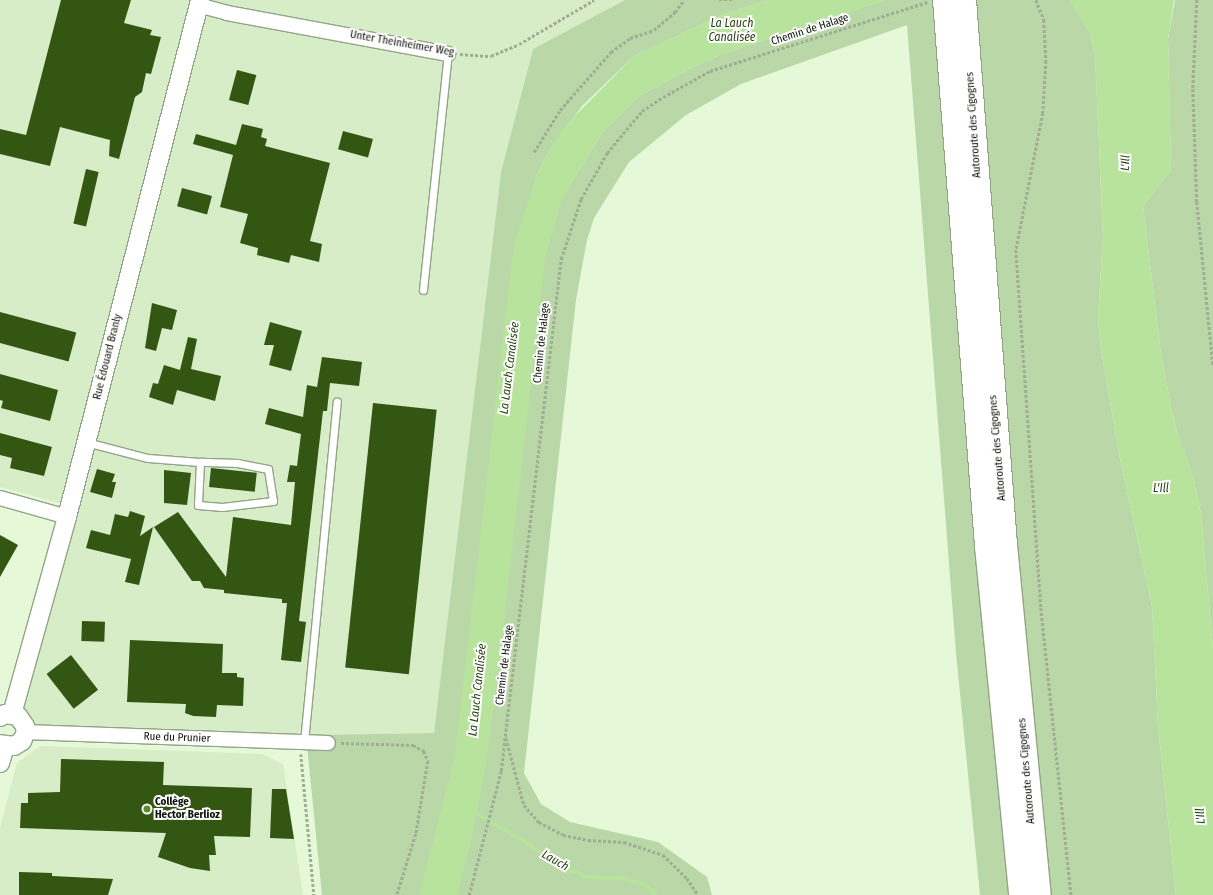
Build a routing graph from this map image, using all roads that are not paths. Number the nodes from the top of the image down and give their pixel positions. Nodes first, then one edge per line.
1 (978, 0) edge
2 (199, 2) edge
3 (951, 2) edge
4 (448, 54) joint
5 (971, 72) junction
6 (423, 290) dead end
7 (337, 402) dead end
8 (86, 442) junction
9 (200, 462) junction
10 (0, 498) edge
11 (67, 517) junction
12 (6, 715) edge
13 (26, 732) junction
14 (301, 742) junction
15 (328, 743) road end
16 (2, 751) edge
17 (1020, 895) edge
18 (1040, 895) edge

1 - 5 highway
2 - 4 street, Unter Theinheimer Weg
2 - 8 street, Rue Édouard Branly
3 - 5 highway, Autoroute des Cigognes
3 - 17 highway, Autoroute des Cigognes
4 - 6 lane
5 - 18 highway, Autoroute des Cigognes
7 - 14 lane
8 - 9 lane
8 - 11 street, Rue Édouard Branly
9 - 9 lane
10 - 11 street
11 - 12 street, Rue Édouard Branly
12 - 13 street
13 - 14 street, Rue du Prunier
13 - 16 street
14 - 15 street, Rue du Prunier

